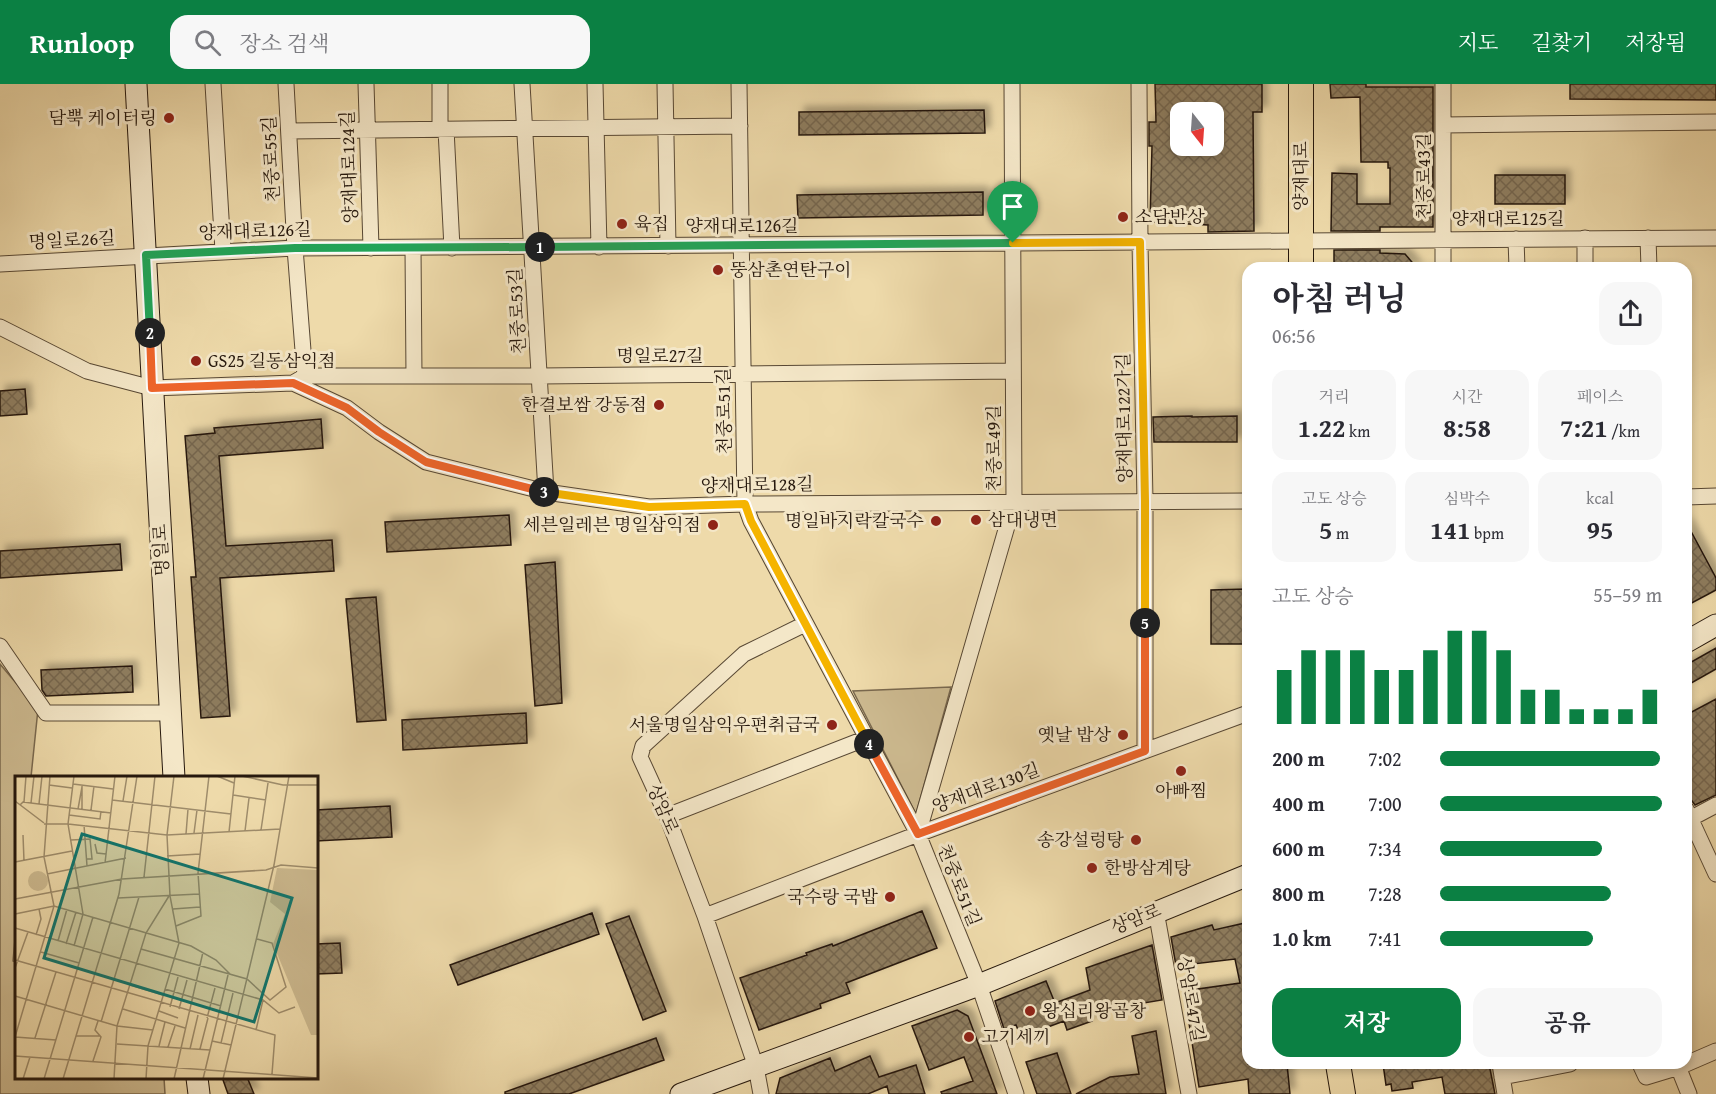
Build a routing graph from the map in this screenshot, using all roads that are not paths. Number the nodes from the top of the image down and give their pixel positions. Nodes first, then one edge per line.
1 (136, 84) edge
2 (213, 84) edge
3 (286, 84) edge
4 (366, 84) edge
5 (440, 84) edge
6 (522, 84) edge
7 (595, 84) edge
8 (665, 84) edge
9 (739, 84) edge
10 (1012, 84) edge
11 (1139, 84) edge
12 (1301, 84) edge
13 (1443, 84) edge
14 (1716, 122) edge
15 (1443, 125) junction
16 (740, 126) junction
17 (666, 127) junction
18 (597, 128) junction
19 (443, 129) junction
20 (525, 129) junction
21 (367, 130) junction
22 (289, 131) junction
23 (1585, 238) junction
24 (1648, 238) junction
25 (1716, 238) edge
26 (1443, 239) junction
27 (1516, 239) junction
28 (1301, 240) junction
29 (1140, 242) junction
30 (1013, 243) junction
31 (742, 245) junction
32 (599, 246) junction
33 (668, 246) junction
34 (533, 247) junction
35 (295, 248) junction
36 (371, 248) junction
37 (413, 248) junction
38 (452, 248) junction
39 (223, 251) junction
40 (146, 255) junction
41 (1301, 262) edge
42 (1443, 262) edge
43 (1517, 262) edge
44 (1585, 262) edge
45 (1649, 262) edge
46 (0, 264) edge
47 (0, 327) edge
48 (1013, 371) junction
49 (743, 375) junction
50 (414, 376) junction
51 (540, 376) junction
52 (299, 380) junction
53 (152, 388) junction
54 (546, 492) junction
55 (1692, 496) edge
56 (1716, 496) edge
57 (1145, 501) junction
58 (1242, 501) edge
59 (1014, 502) junction
60 (745, 504) junction
61 (805, 624) junction
62 (1716, 625) edge
63 (1692, 639) edge
64 (0, 646) edge
65 (170, 713) junction
66 (1242, 715) edge
67 (867, 738) junction
68 (1145, 751) junction
69 (174, 776) edge
70 (1716, 805) edge
71 (1692, 814) edge
72 (667, 816) junction
73 (1692, 824) edge
74 (918, 834) junction
75 (1716, 874) edge
76 (1242, 877) edge
77 (1156, 911) junction
78 (705, 916) junction
79 (979, 985) junction
80 (1716, 1051) edge
81 (1692, 1060) edge
82 (756, 1067) junction
83 (1339, 1069) edge
84 (1642, 1069) edge
85 (1667, 1069) edge
86 (1680, 1069) edge
87 (1501, 1070) edge
88 (197, 1079) edge
89 (199, 1094) edge
90 (681, 1094) edge
91 (761, 1094) edge
92 (1016, 1094) edge
93 (1189, 1094) edge
94 (1343, 1094) edge
95 (1505, 1094) edge
96 (1689, 1094) edge

1 - 40 street, 명일로
2 - 39 street
3 - 22 street, 천중로55길
4 - 21 street, 양재대로124길
5 - 19 street
6 - 20 street, 천중로53길
7 - 18 street
8 - 17 street
9 - 16 street, 천중로51길
10 - 30 street, 천중로49길
11 - 29 street, 양재대로122가길
12 - 28 main road, 양재대로
13 - 15 street, 천중로43길
14 - 15 street
15 - 26 street, 천중로43길
16 - 17 street
16 - 31 street, 천중로51길
17 - 18 street
17 - 33 street
18 - 20 street
18 - 32 street
19 - 20 street
19 - 21 street
19 - 38 street
20 - 34 street, 천중로53길
21 - 22 street
21 - 36 street, 양재대로124길
22 - 35 street, 천중로55길
23 - 24 street, 양재대로125길
23 - 27 street, 양재대로125길
23 - 44 street
24 - 25 street, 양재대로125길
24 - 45 street
26 - 27 street, 양재대로125길
26 - 28 street, 양재대로125길
26 - 42 street, 천중로43길
27 - 43 street
28 - 29 street, 양재대로126길
28 - 41 main road, 양재대로
29 - 30 street, 양재대로126길
29 - 57 street, 양재대로122가길
30 - 31 street, 양재대로126길
30 - 48 street, 천중로49길
31 - 33 street, 양재대로126길
31 - 49 street, 천중로51길
32 - 33 street, 양재대로126길
32 - 34 street, 양재대로126길
34 - 38 street, 양재대로126길
34 - 51 street, 천중로53길
35 - 36 street, 양재대로126길
35 - 39 street, 양재대로126길
35 - 52 street, 천중로55길
36 - 37 street, 양재대로126길
37 - 38 street, 양재대로126길
37 - 50 street
39 - 40 street, 양재대로126길
40 - 46 street, 명일로26길
40 - 53 street, 명일로
47 - 53 street
48 - 49 street, 명일로27길
48 - 59 street, 천중로49길
49 - 51 street, 명일로27길
49 - 60 street, 천중로51길
50 - 51 street, 명일로27길
50 - 52 street, 명일로27길
51 - 54 street, 천중로53길
52 - 53 street, 명일로27길
52 - 54 street, 양재대로128길
53 - 65 street, 명일로
54 - 60 street, 양재대로128길
55 - 56 street
57 - 58 street, 양재대로128길
57 - 59 street, 양재대로128길
57 - 68 street, 양재대로122가길
59 - 60 street, 양재대로128길
59 - 74 street, 천중로49길
60 - 61 street, 천중로51길
61 - 67 street, 천중로51길
61 - 72 street, 상암로
62 - 63 street
64 - 65 street
65 - 69 street, 명일로
66 - 68 street, 양재대로130길
67 - 72 street
67 - 74 street, 천중로51길
68 - 74 street, 양재대로130길
70 - 71 street
72 - 78 street, 상암로
73 - 75 street
74 - 78 street, 양재대로130길
74 - 79 street, 천중로51길
76 - 77 street, 상암로
77 - 79 street, 상암로
77 - 93 street, 상암로47길
78 - 82 street, 상암로
79 - 82 street, 상암로
79 - 92 street, 천중로51길
80 - 81 street
82 - 90 street, 상암로
82 - 91 street
83 - 94 main road
84 - 85 street
86 - 96 street
87 - 95 street
88 - 89 street

